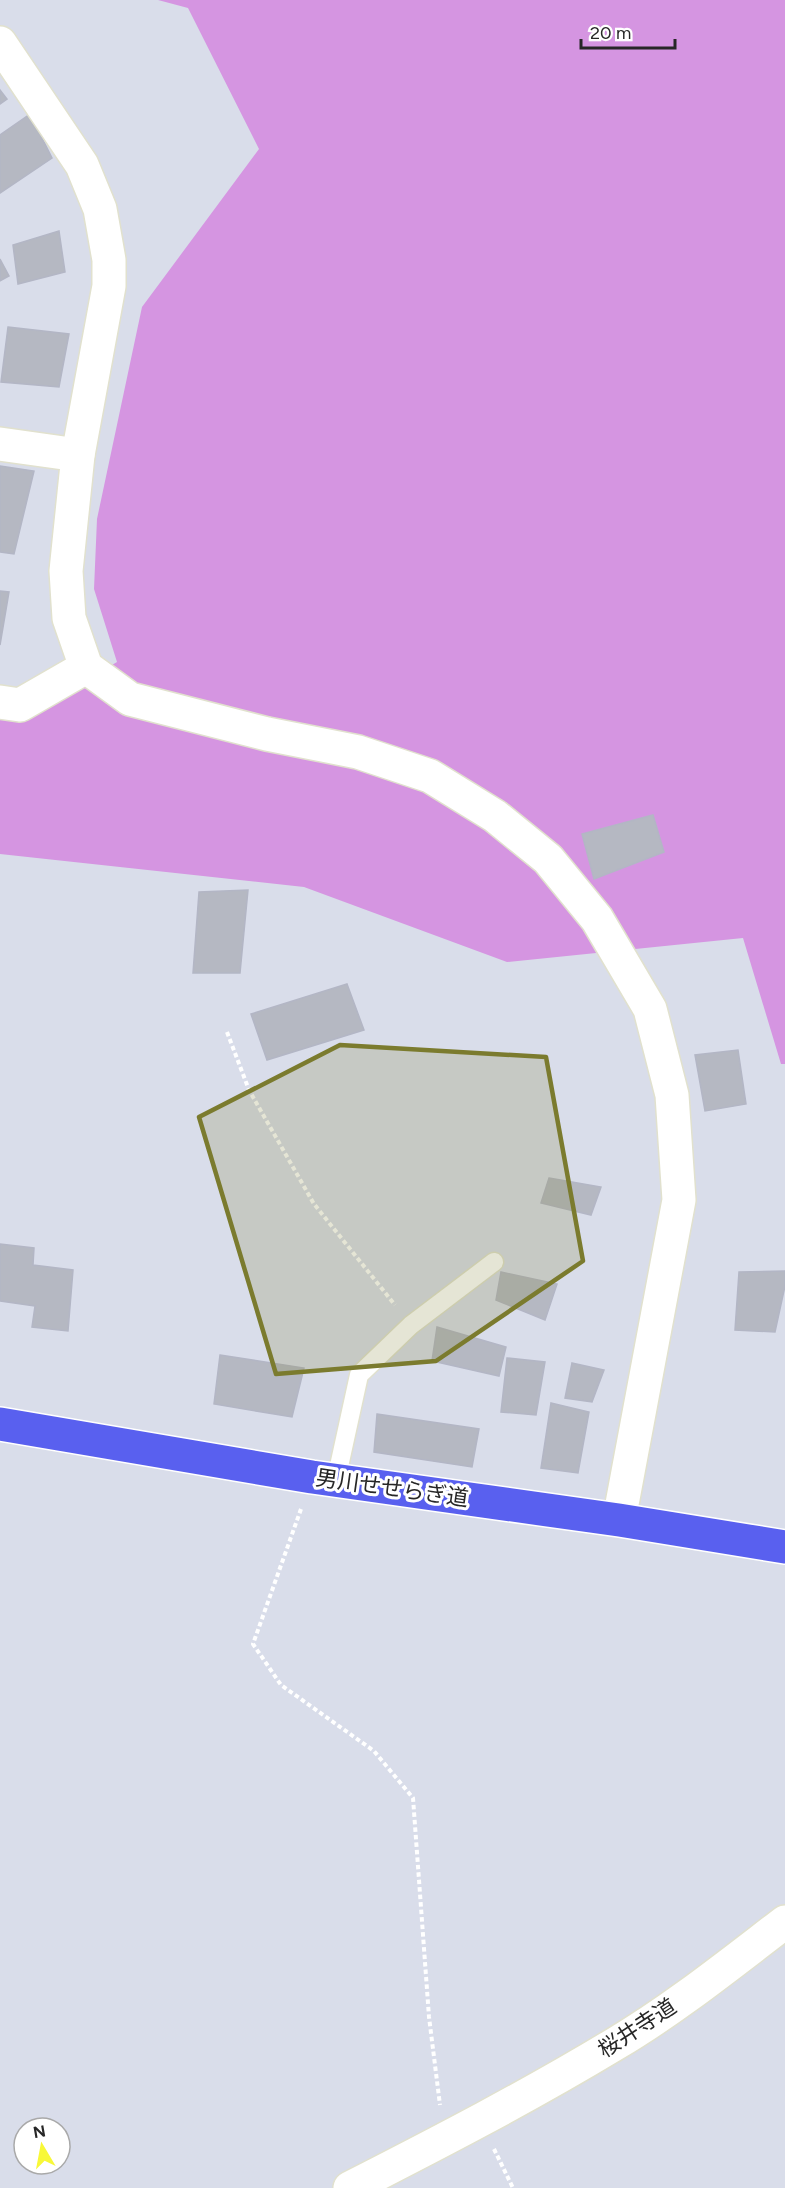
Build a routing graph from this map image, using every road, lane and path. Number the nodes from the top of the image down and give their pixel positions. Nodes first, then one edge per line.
1 (0, 43) edge
2 (0, 444) edge
3 (78, 455) junction
4 (86, 667) junction
5 (0, 702) edge
6 (227, 1032) dead end
7 (494, 1262) dead end
8 (411, 1325) junction
9 (0, 1424) edge
10 (324, 1478) junction
11 (619, 1520) junction
12 (785, 1547) edge
13 (785, 1922) edge
14 (481, 2121) junction
15 (444, 2139) junction
16 (350, 2188) edge
17 (513, 2188) edge

1 - 3 street
2 - 3 street
3 - 4 street
4 - 5 street
4 - 11 street
6 - 8 path
7 - 8 lane
8 - 10 lane
9 - 10 main road, 男川せせらぎ道
10 - 11 main road, 男川せせらぎ道
10 - 15 path
11 - 12 main road, 男川せせらぎ道
13 - 14 street, 桜井寺道
14 - 15 street, 桜井寺道
14 - 17 path
15 - 16 street

